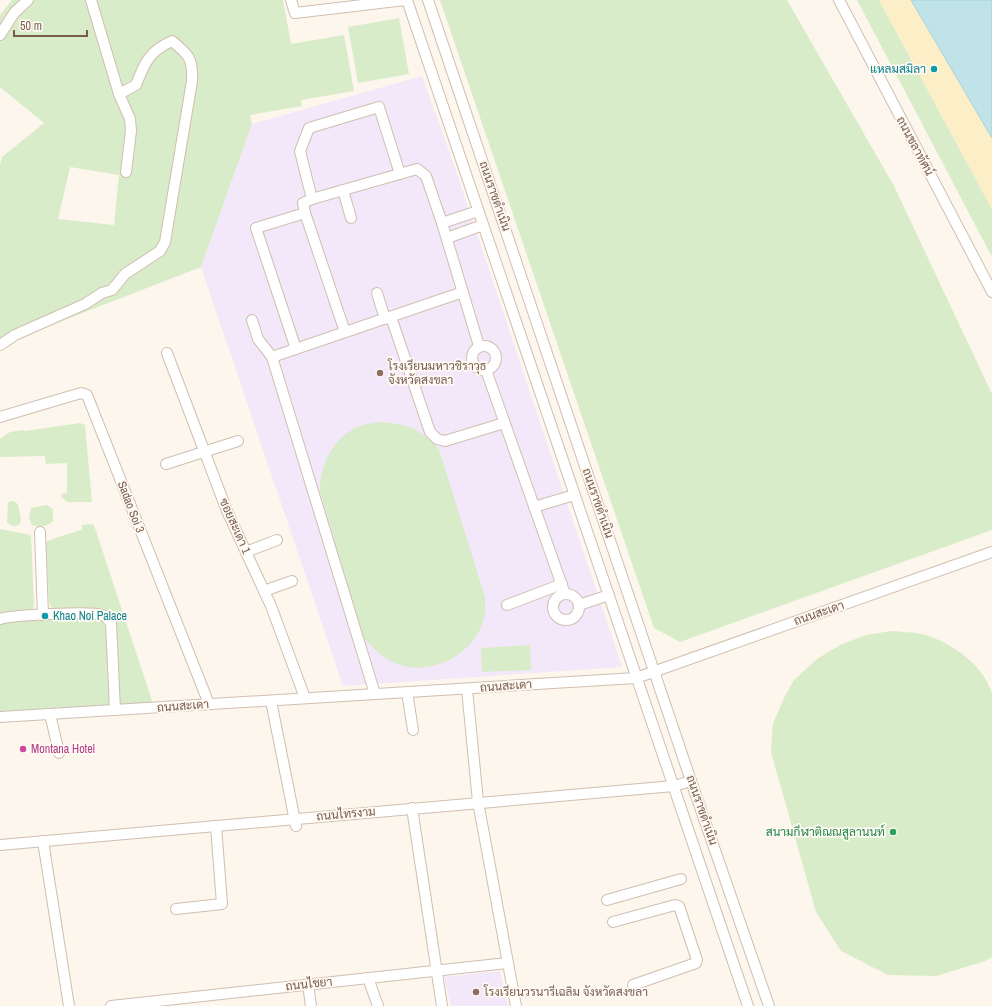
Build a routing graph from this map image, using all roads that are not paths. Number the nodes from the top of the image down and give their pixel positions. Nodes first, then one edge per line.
1 (28, 0) edge
2 (91, 0) edge
3 (291, 0) edge
4 (406, 0) edge
5 (428, 0) edge
6 (839, 0) edge
7 (0, 35) edge
8 (119, 94) junction
9 (126, 172) dead end
10 (400, 174) junction
11 (343, 190) junction
12 (312, 199) junction
13 (478, 211) junction
14 (305, 213) junction
15 (352, 218) dead end
16 (442, 223) junction
17 (483, 225) junction
18 (447, 238) junction
19 (377, 292) dead end
20 (463, 292) junction
21 (992, 292) edge
22 (388, 318) junction
23 (252, 320) dead end
24 (345, 332) junction
25 (0, 345) edge
26 (479, 346) junction
27 (296, 349) junction
28 (167, 353) dead end
29 (272, 357) junction
30 (486, 370) junction
31 (0, 417) edge
32 (504, 423) junction
33 (238, 441) dead end
34 (205, 451) junction
35 (166, 464) dead end
36 (574, 495) junction
37 (534, 507) junction
38 (40, 532) dead end
39 (277, 540) dead end
40 (246, 552) junction
41 (992, 552) edge
42 (292, 581) dead end
43 (562, 584) junction
44 (264, 592) junction
45 (565, 594) junction
46 (608, 595) junction
47 (507, 605) dead end
48 (580, 605) junction
49 (43, 615) junction
50 (0, 619) edge
51 (654, 671) junction
52 (636, 678) junction
53 (467, 689) junction
54 (407, 692) junction
55 (375, 694) junction
56 (304, 698) junction
57 (272, 700) junction
58 (209, 704) junction
59 (115, 710) junction
60 (50, 714) junction
61 (0, 717) edge
62 (413, 730) dead end
63 (59, 753) dead end
64 (691, 781) junction
65 (674, 786) junction
66 (478, 802) junction
67 (412, 808) junction
68 (295, 822) junction
69 (216, 826) junction
70 (44, 841) junction
71 (0, 845) edge
72 (681, 879) dead end
73 (607, 900) dead end
74 (176, 909) dead end
75 (613, 922) dead end
76 (507, 962) junction
77 (436, 971) junction
78 (368, 978) junction
79 (308, 984) junction
80 (633, 985) dead end
81 (69, 1006) edge
82 (115, 1006) edge
83 (311, 1006) edge
84 (378, 1006) edge
85 (442, 1006) edge
86 (516, 1006) edge
87 (748, 1006) edge
88 (769, 1006) edge

1 - 7 street
2 - 8 street
3 - 4 street
4 - 13 street, ถนนราชดำเนิน
5 - 51 street, ถนนราชดำเนิน
6 - 21 street, ถนนชลาทัศน์
8 - 9 street
8 - 25 street
10 - 11 street
10 - 12 street
10 - 16 street
11 - 12 street
11 - 15 street
12 - 14 street
13 - 16 street
13 - 17 street, ถนนราชดำเนิน
14 - 24 street
14 - 27 street
16 - 18 street
17 - 18 street
17 - 36 street, ถนนราชดำเนิน
18 - 20 street
19 - 22 street
20 - 22 street
20 - 26 street
22 - 24 street
22 - 32 street
23 - 29 street
24 - 27 street
26 - 30 street
26 - 30 street
27 - 29 street
28 - 34 street, ซอยสะเดา 1
29 - 55 street
30 - 32 street
31 - 58 street, Sadao Soi 3
32 - 37 street
33 - 34 street
34 - 35 street
34 - 40 street, ซอยสะเดา 1
36 - 37 street
36 - 46 street, ถนนราชดำเนิน
37 - 43 street
38 - 49 street
39 - 40 street
40 - 44 street, ซอยสะเดา 1
41 - 51 street, ถนนสะเดา
42 - 44 street
43 - 45 street
43 - 47 street
44 - 56 street, ซอยสะเดา 1
45 - 48 street
45 - 48 street
46 - 48 street
46 - 52 street, ถนนราชดำเนิน
49 - 50 street
49 - 59 street
51 - 52 street, ถนนสะเดา
51 - 64 street, ถนนราชดำเนิน
52 - 53 street, ถนนสะเดา
52 - 65 street, ถนนราชดำเนิน
53 - 54 street, ถนนสะเดา
53 - 66 street
54 - 55 street, ถนนสะเดา
54 - 62 street
55 - 56 street, ถนนสะเดา
56 - 57 street, ถนนสะเดา
57 - 58 street, ถนนสะเดา
57 - 68 street
58 - 59 street, ถนนสะเดา
59 - 60 street, ถนนสะเดา
60 - 61 street, ถนนสะเดา
60 - 63 street
64 - 65 street, ถนนไทรงาม
64 - 88 street, ถนนราชดำเนิน
65 - 66 street, ถนนไทรงาม
65 - 87 street, ถนนราชดำเนิน
66 - 67 street, ถนนไทรงาม
66 - 76 street
67 - 68 street, ถนนไทรงาม
67 - 77 street
68 - 69 street, ถนนไทรงาม
69 - 70 street, ถนนไทรงาม
69 - 74 street
70 - 71 street, ถนนไทรงาม
70 - 81 street
72 - 73 street
75 - 80 street
76 - 77 street, ถนนไชยา
76 - 86 street
77 - 78 street, ถนนไชยา
77 - 85 street
78 - 79 street, ถนนไชยา
78 - 84 street
79 - 82 street, ถนนไชยา
79 - 83 street

